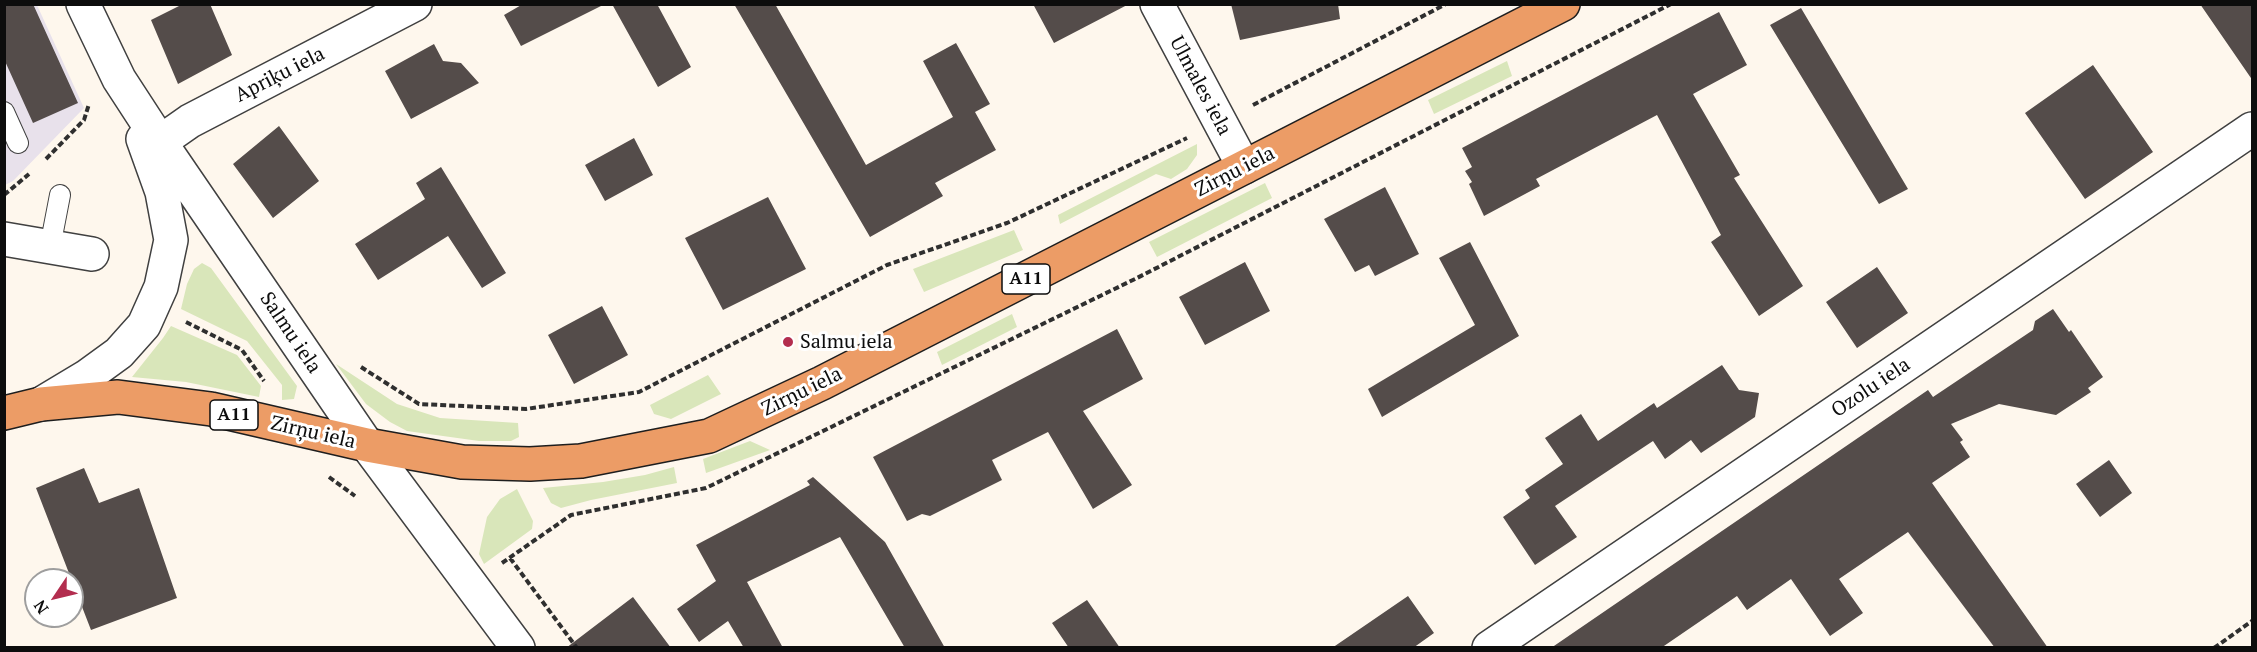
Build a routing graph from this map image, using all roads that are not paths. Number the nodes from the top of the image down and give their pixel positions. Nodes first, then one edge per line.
1 (83, 4) edge
2 (415, 4) edge
3 (1157, 4) edge
4 (1563, 4) edge
5 (4, 112) edge
6 (2253, 129) edge
7 (18, 143) dead end
8 (153, 144) junction
9 (1244, 167) junction
10 (60, 195) dead end
11 (4, 239) edge
12 (51, 247) junction
13 (92, 254) dead end
14 (41, 404) junction
15 (4, 413) edge
16 (367, 445) junction
17 (518, 648) edge
18 (1489, 648) edge

1 - 8 street, Salmu iela
2 - 8 street, Apriķu iela
3 - 9 street, Ulmales iela
4 - 9 highway, Zirņu iela / A11
5 - 7 lane
6 - 18 street, Ozolu iela
8 - 14 street
8 - 16 street, Salmu iela
9 - 16 highway, Zirņu iela / A11
10 - 12 lane
11 - 12 street
12 - 13 street
14 - 15 highway, Zirņu iela / A11
14 - 16 highway, Zirņu iela / A11
16 - 17 street, Salmu iela

